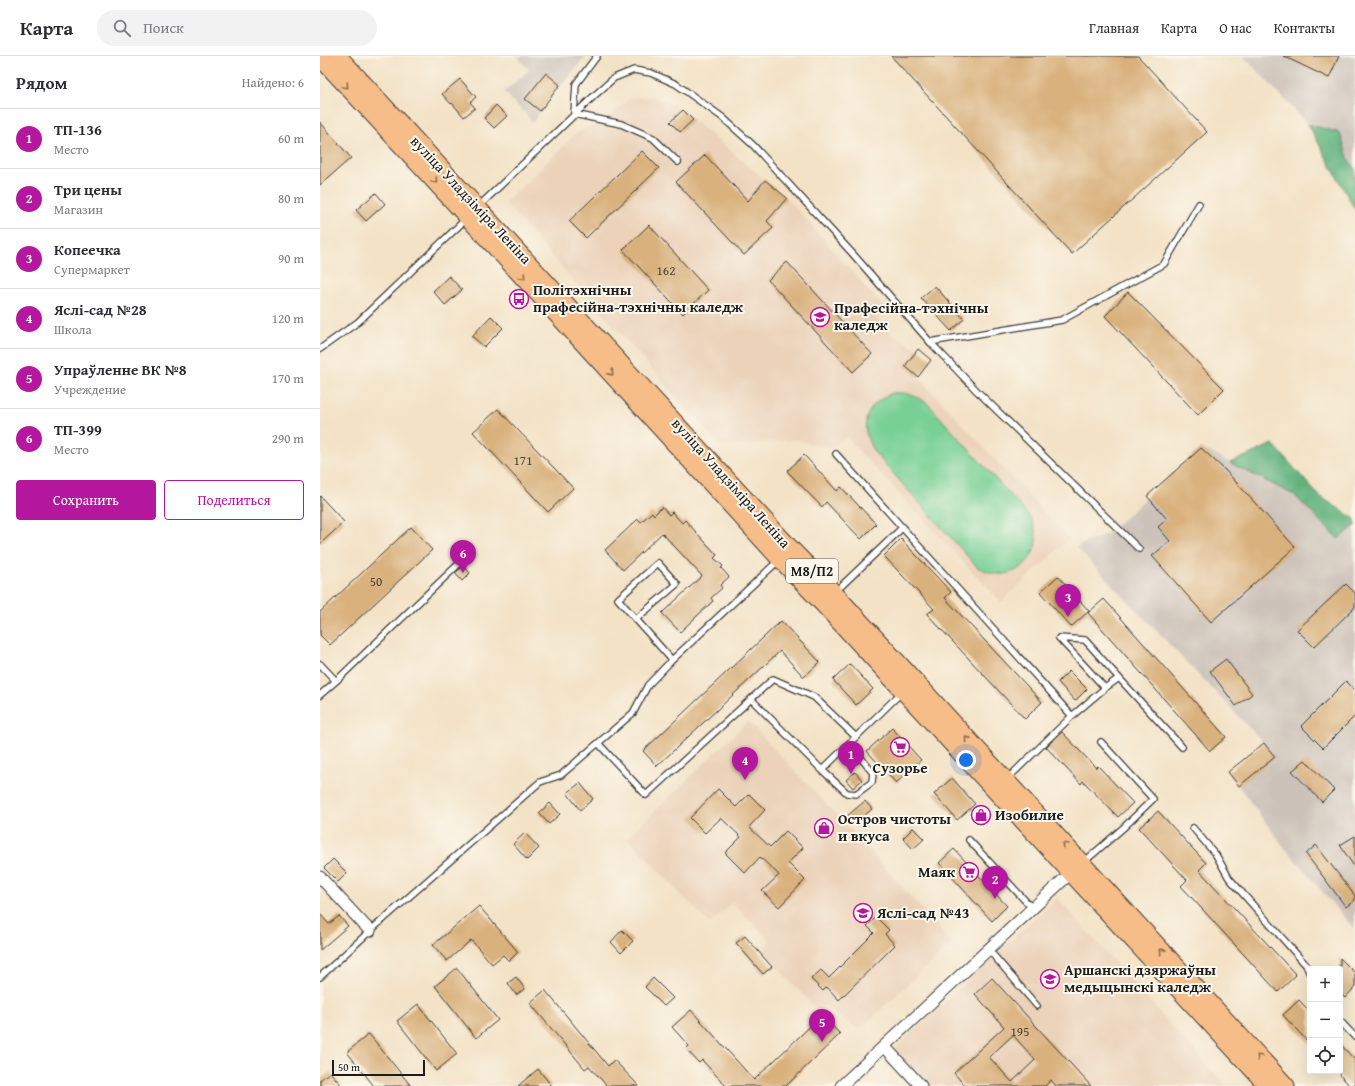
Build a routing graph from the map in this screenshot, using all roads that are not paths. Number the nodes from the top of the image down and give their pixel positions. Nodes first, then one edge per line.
1 (338, 56) edge
2 (597, 56) edge
3 (320, 57) edge
4 (574, 114) junction
5 (678, 162) dead end
6 (1199, 204) dead end
7 (473, 212) junction
8 (930, 342) junction
9 (320, 349) edge
10 (836, 454) dead end
11 (903, 527) junction
12 (1139, 549) dead end
13 (786, 554) junction
14 (465, 558) dead end
15 (829, 598) junction
16 (636, 619) junction
17 (672, 660) junction
18 (320, 664) edge
19 (1119, 678) junction
20 (336, 681) junction
21 (1105, 688) junction
22 (904, 691) junction
23 (320, 695) edge
24 (752, 699) junction
25 (1072, 716) junction
26 (856, 737) junction
27 (1101, 742) dead end
28 (598, 743) junction
29 (849, 743) junction
30 (1182, 747) dead end
31 (822, 770) junction
32 (1005, 780) junction
33 (1193, 828) dead end
34 (969, 840) dead end
35 (1077, 868) junction
36 (320, 877) edge
37 (1032, 908) junction
38 (370, 931) junction
39 (988, 949) junction
40 (1307, 967) edge
41 (320, 978) edge
42 (1037, 1006) dead end
43 (1343, 1024) edge
44 (1355, 1037) edge
45 (884, 1046) junction
46 (841, 1086) edge
47 (921, 1086) edge
48 (1268, 1086) edge
49 (1286, 1086) edge

1 - 7 main road, вуліца Уладзіміра Леніна / М8/П2
2 - 4 lane
3 -> 7 main road, вуліца Уладзіміра Леніна / М8/П2
4 - 5 lane
4 - 7 lane
4 - 8 lane
6 - 8 lane
7 - 9 lane
7 - 13 main road, вуліца Уладзіміра Леніна / М8/П2
8 - 12 lane
10 - 11 lane
11 - 15 lane
11 - 25 lane
13 - 15 main road, вуліца Уладзіміра Леніна / М8/П2
13 - 17 lane
14 - 20 lane
15 - 22 main road, вуліца Уладзіміра Леніна / М8/П2
32 -> 15 main road, вуліца Уладзіміра Леніна / М8/П2
16 - 16 lane
16 - 17 lane
17 - 28 lane
18 - 20 lane
19 - 21 lane
19 - 21 lane
19 - 30 lane
20 - 23 lane
21 - 25 lane
22 - 26 lane
22 - 35 main road, вуліца Уладзіміра Леніна / М8/П2
24 - 26 lane
24 - 28 lane
24 - 31 lane
25 - 32 lane
26 - 29 lane
27 - 35 lane
28 - 38 lane
29 - 31 lane
29 - 31 lane
35 -> 32 main road, вуліца Уладзіміра Леніна / М8/П2
33 - 40 lane
34 - 37 lane
35 - 37 street
35 - 48 main road, вуліца Уладзіміра Леніна / М8/П2
49 -> 35 main road, вуліца Уладзіміра Леніна / М8/П2
36 - 38 street
37 - 39 street
38 - 41 lane
39 - 42 lane
39 - 45 street
43 - 44 lane
45 - 46 street
45 - 47 street

